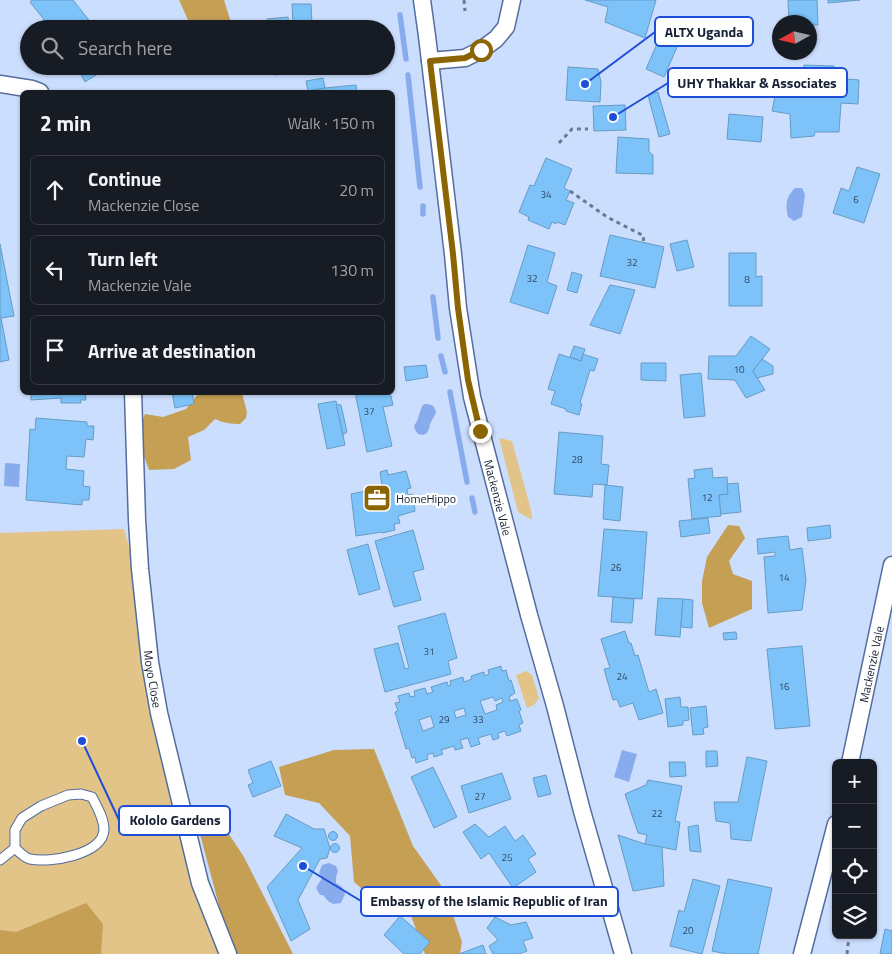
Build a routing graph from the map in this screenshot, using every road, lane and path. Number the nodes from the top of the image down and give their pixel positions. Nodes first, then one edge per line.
1 (422, 0) edge
2 (464, 0) edge
3 (512, 0) edge
4 (465, 11) dead end
5 (430, 61) junction
6 (0, 84) edge
7 (35, 90) edge
8 (588, 129) dead end
9 (559, 143) dead end
10 (570, 191) dead end
11 (643, 242) dead end
12 (133, 395) edge
13 (892, 565) edge
14 (851, 759) edge
15 (832, 839) edge
16 (15, 848) junction
17 (0, 860) edge
18 (849, 939) edge
19 (228, 954) edge
20 (623, 954) edge
21 (802, 954) edge
22 (847, 954) edge

1 - 5 street, Mackenzie Vale
2 - 4 path
3 - 5 street
5 - 20 street, Mackenzie Vale
6 - 7 street
8 - 9 path
10 - 11 path
12 - 19 street, Moyo Close
13 - 14 street, Mackenzie Vale
15 - 21 street
16 - 16 lane
16 - 17 lane
18 - 22 path

